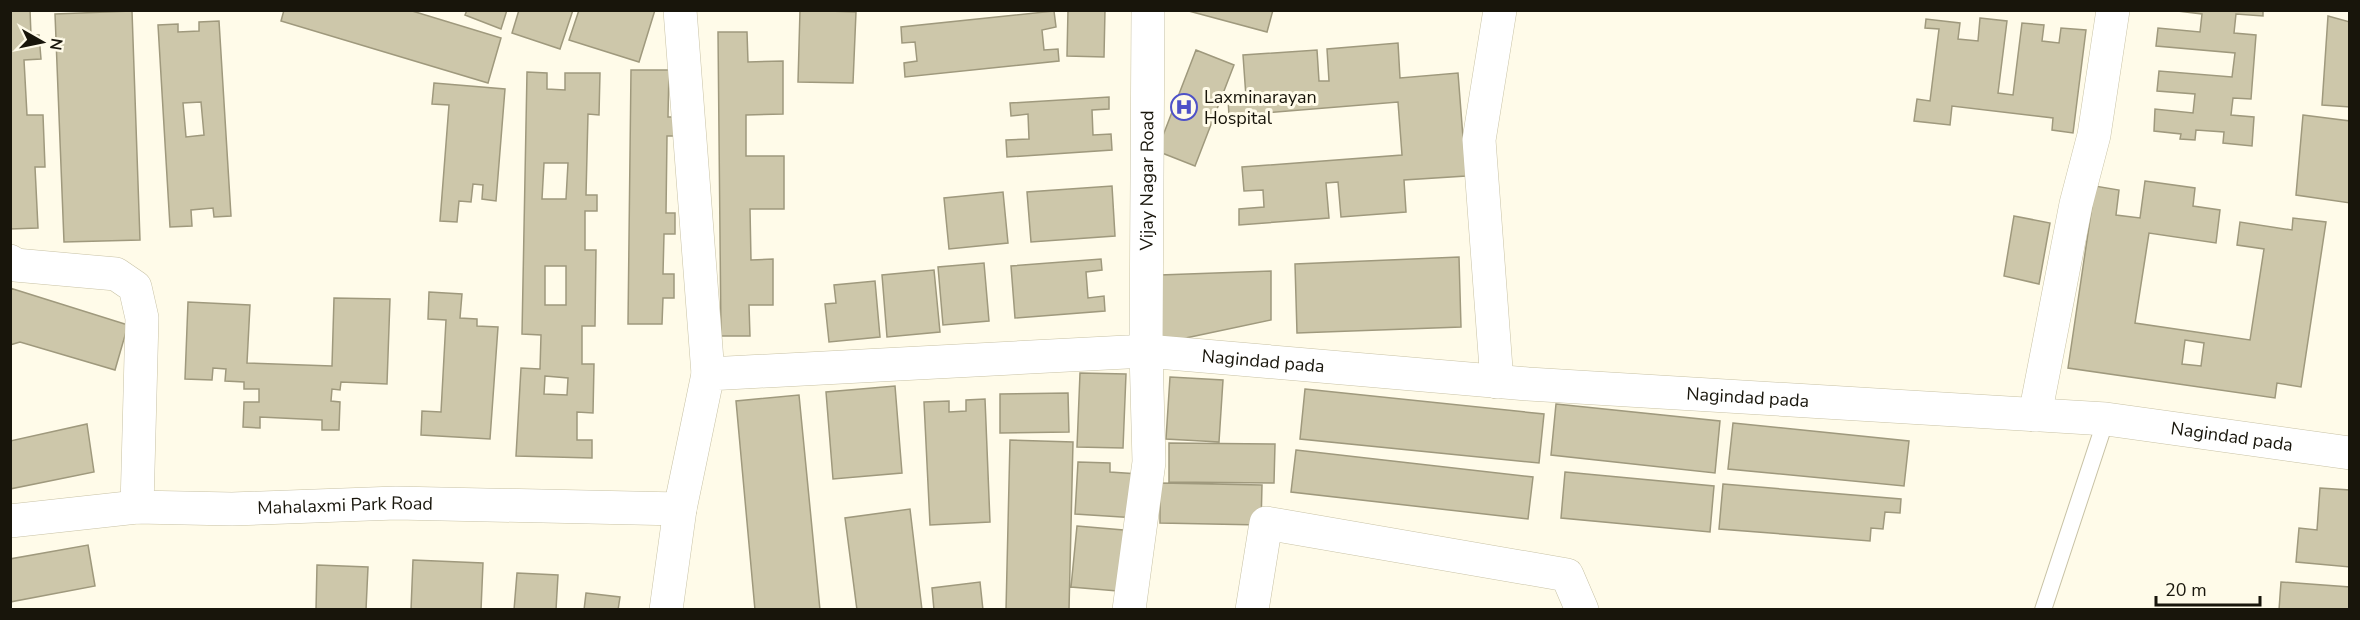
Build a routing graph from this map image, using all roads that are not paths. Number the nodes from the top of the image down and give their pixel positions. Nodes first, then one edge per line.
1 (680, 10) edge
2 (1148, 10) edge
3 (1500, 10) edge
4 (2113, 10) edge
5 (10, 261) edge
6 (1146, 351) junction
7 (708, 374) junction
8 (1497, 382) junction
9 (2035, 415) junction
10 (2106, 419) junction
11 (2348, 444) edge
12 (137, 507) junction
13 (680, 509) junction
14 (10, 520) edge
15 (666, 609) edge
16 (1129, 609) edge
17 (1252, 609) edge
18 (1582, 609) edge
19 (2043, 609) edge

1 - 7 street
2 - 6 street, Vijay Nagar Road
3 - 8 street
4 - 9 street
5 - 12 street
6 - 7 street, Nagindad pada
6 - 8 street, Nagindad pada
6 - 16 street, Vijay Nagar Road
7 - 13 street
8 - 9 street, Nagindad pada
9 - 10 street, Nagindad pada
10 - 11 street, Nagindad pada
10 - 19 lane
12 - 13 street, Mahalaxmi Park Road
12 - 14 street, Mahalaxmi Park Road
13 - 15 street
17 - 18 street

